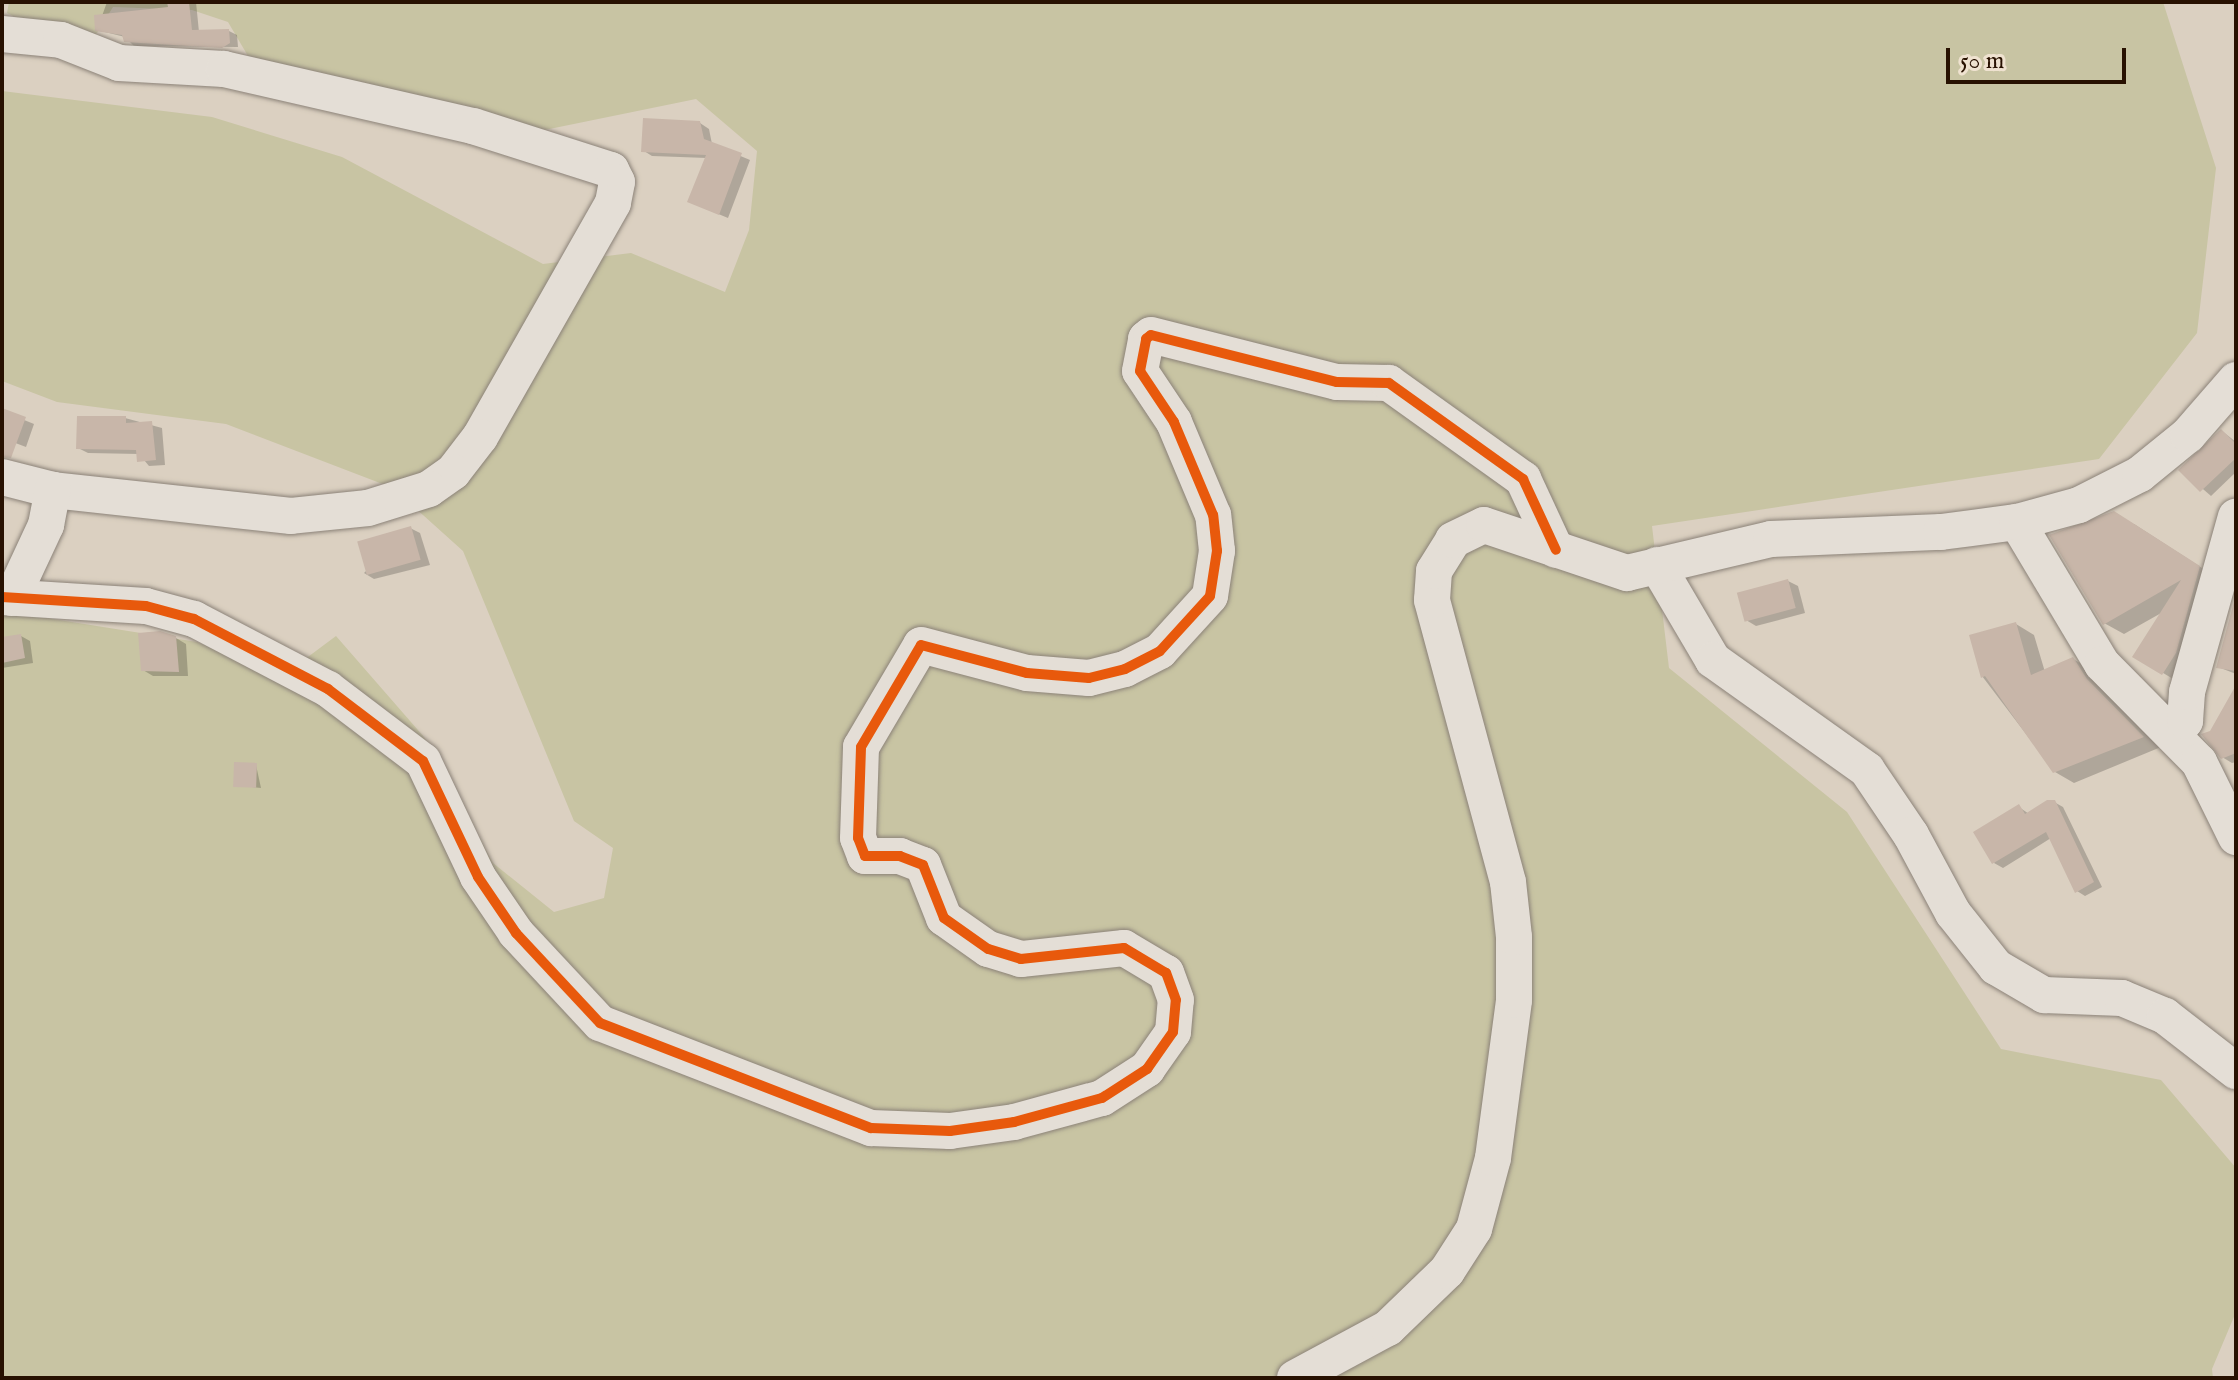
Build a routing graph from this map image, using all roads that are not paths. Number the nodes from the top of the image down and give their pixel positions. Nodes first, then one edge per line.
1 (2, 34) edge
2 (2234, 386) edge
3 (2, 477) edge
4 (53, 490) junction
5 (2236, 517) edge
6 (2017, 522) junction
7 (1556, 550) junction
8 (1657, 565) junction
9 (7, 598) edge
10 (2174, 736) junction
11 (2236, 837) edge
12 (2236, 1071) edge
13 (1295, 1378) edge

1 - 4 street
2 - 6 street
3 - 4 street
4 - 9 street
5 - 10 street
6 - 8 street
6 - 10 street
7 - 8 street
7 - 9 street
7 - 13 street
8 - 12 street
10 - 11 street

